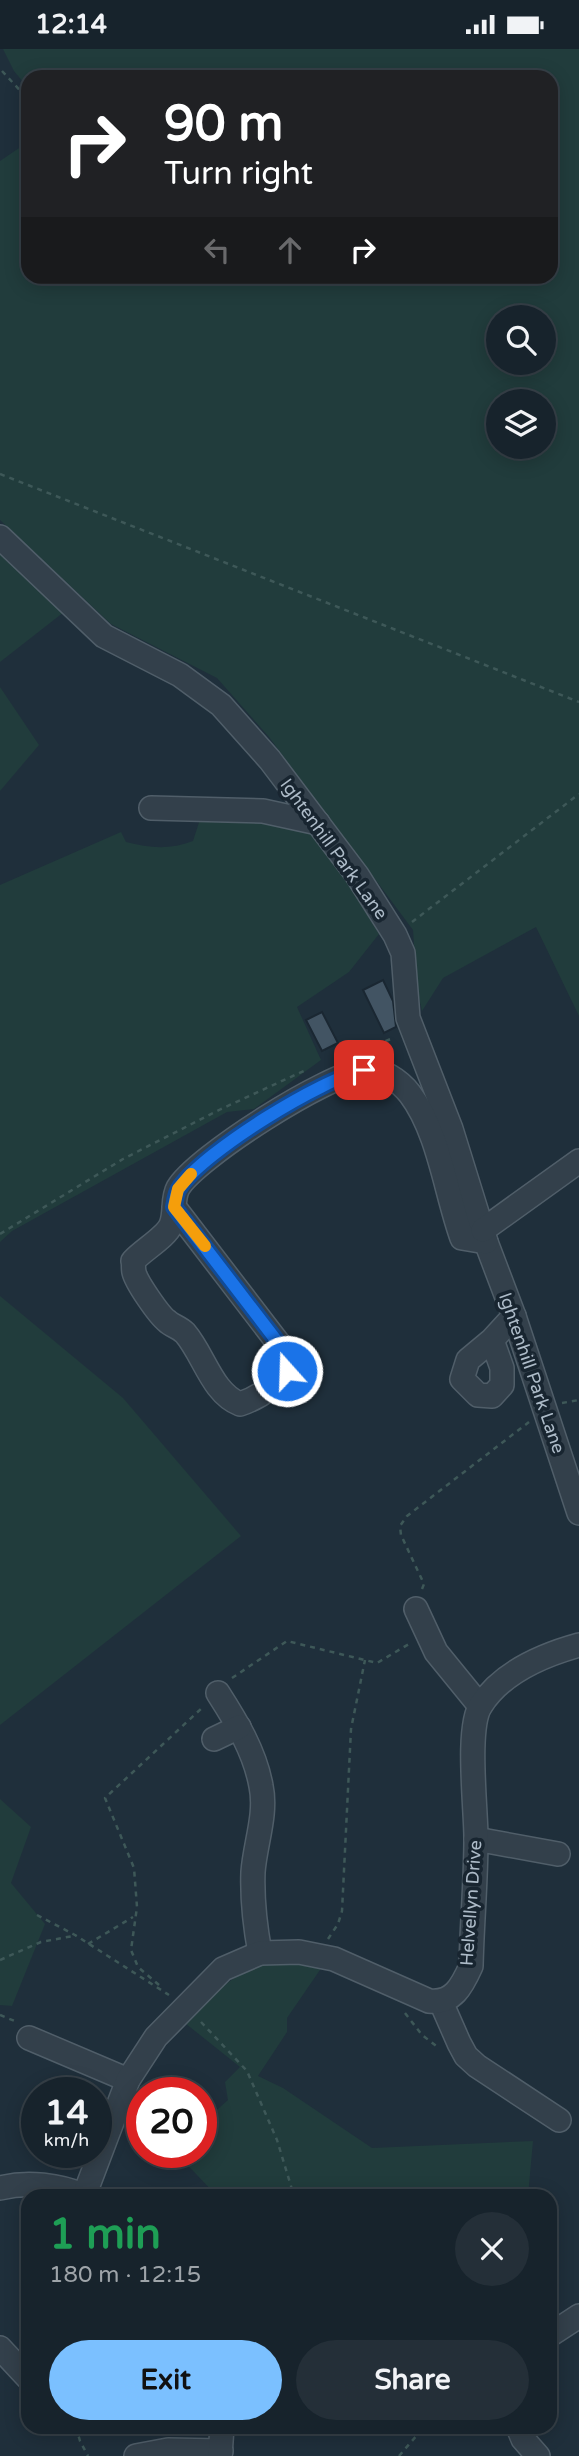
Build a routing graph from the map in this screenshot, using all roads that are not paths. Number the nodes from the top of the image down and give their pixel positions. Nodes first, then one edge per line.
1 (0, 537) edge
2 (152, 808) dead end
3 (318, 823) junction
4 (579, 1161) edge
5 (174, 1207) junction
6 (485, 1236) junction
7 (514, 1316) junction
8 (492, 1341) dead end
9 (579, 1513) edge
10 (416, 1609) road end
11 (579, 1645) edge
12 (218, 1693) road end
13 (480, 1706) junction
14 (239, 1727) junction
15 (214, 1739) dead end
16 (476, 1839) junction
17 (558, 1854) dead end
18 (260, 1953) junction
19 (441, 2002) junction
20 (33, 2045) dead end
21 (130, 2077) edge
22 (126, 2079) edge
23 (126, 2085) edge
24 (559, 2120) dead end
25 (0, 2187) edge
26 (68, 2189) edge
27 (88, 2189) edge
28 (579, 2316) edge
29 (557, 2330) edge
30 (0, 2348) edge
31 (21, 2370) edge
32 (221, 2434) edge
33 (521, 2434) edge
34 (220, 2453) edge
35 (136, 2456) edge
36 (538, 2456) edge

1 - 3 street, Ightenhill Park Lane
2 - 3 street
3 - 6 street, Ightenhill Park Lane
4 - 6 street
5 - 5 street
5 - 6 street
6 - 7 street, Ightenhill Park Lane
7 - 8 street
7 - 9 street, Ightenhill Park Lane
10 - 13 street
11 - 13 street
12 - 14 street
13 - 16 street, Helvellyn Drive
14 - 15 street
14 - 18 street
16 - 17 street
16 - 19 street, Helvellyn Drive
18 - 19 street
18 - 21 street
19 - 24 street
20 - 22 street
23 - 27 street
25 - 26 street
28 - 29 street
30 - 31 street
32 - 34 street
33 - 36 street
34 - 35 street

